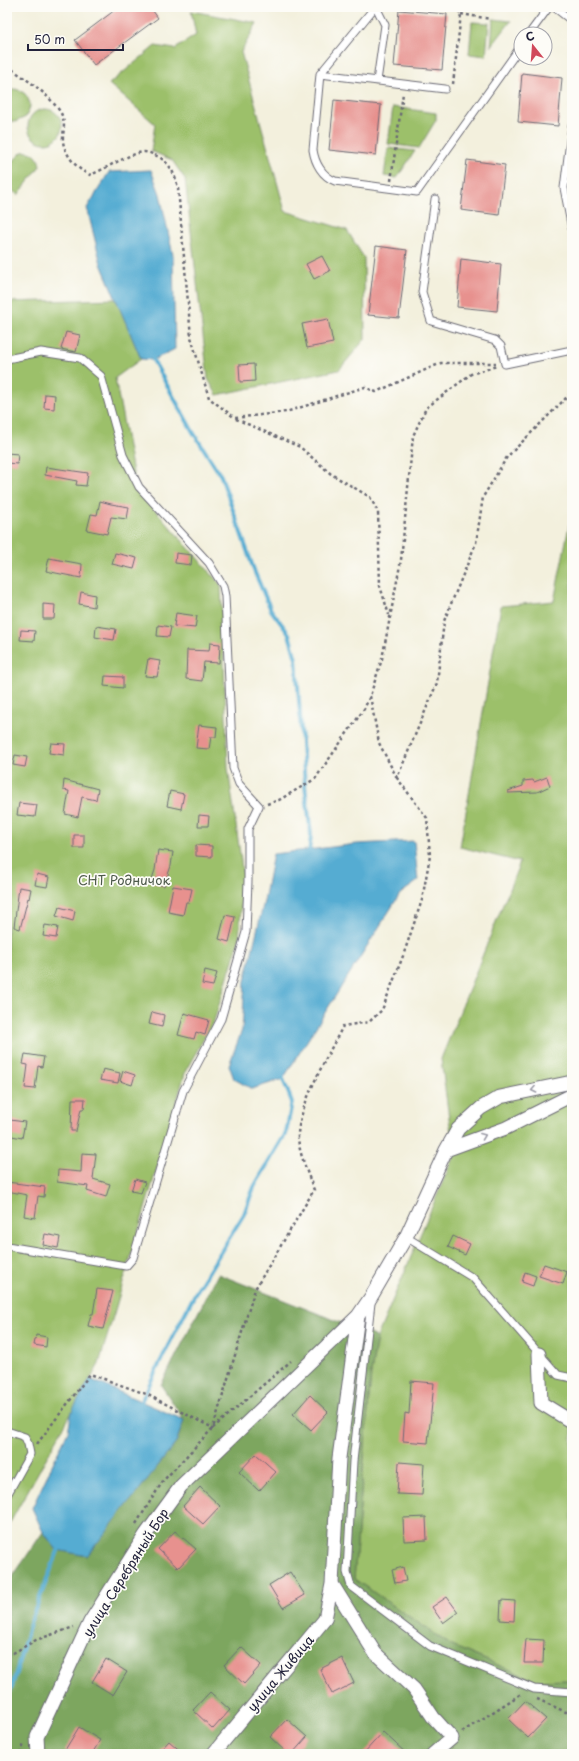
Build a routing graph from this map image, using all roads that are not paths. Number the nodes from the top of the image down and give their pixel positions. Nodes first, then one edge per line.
1 (376, 7) edge
2 (549, 7) edge
3 (554, 7) edge
4 (572, 21) edge
5 (536, 26) edge
6 (513, 57) edge
7 (320, 74) junction
8 (377, 81) junction
9 (445, 89) road end
10 (572, 125) edge
11 (435, 198) dead end
12 (572, 229) edge
13 (572, 350) edge
14 (7, 359) edge
15 (572, 1082) edge
16 (572, 1095) edge
17 (446, 1150) junction
18 (406, 1237) junction
19 (7, 1246) edge
20 (371, 1297) junction
21 (358, 1316) junction
22 (538, 1354) junction
23 (572, 1378) edge
24 (572, 1422) edge
25 (7, 1430) edge
26 (7, 1495) edge
27 (332, 1584) junction
28 (572, 1692) edge
29 (38, 1754) edge
30 (213, 1754) edge
31 (433, 1754) edge

1 - 7 lane
1 - 8 lane
2 - 5 lane
3 - 4 lane
6 - 7 lane
7 - 8 lane
8 - 9 lane
10 - 12 lane
11 - 13 lane
14 - 19 lane
15 -> 17 street
17 -> 16 street
17 - 18 street
18 - 20 street
18 - 22 lane
20 - 21 street
20 - 28 lane
21 - 27 street, улица Живица
21 - 29 street, улица Серебряный Бор
22 - 23 lane
22 - 24 street
25 - 26 lane
27 - 30 street, улица Живица
27 - 31 street

